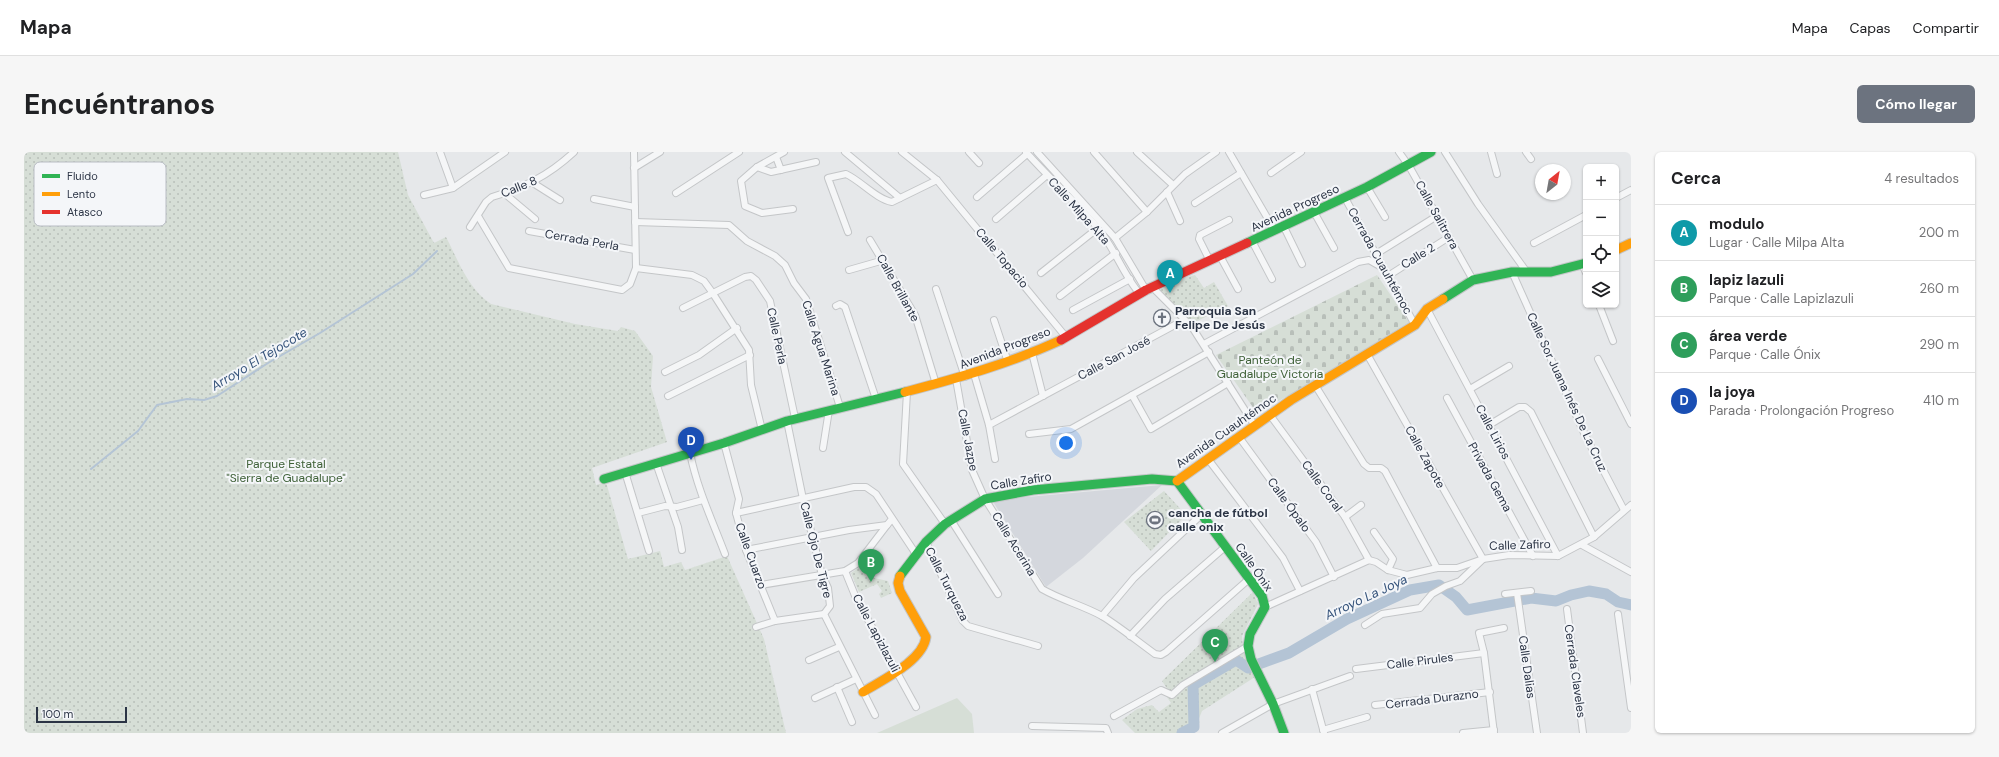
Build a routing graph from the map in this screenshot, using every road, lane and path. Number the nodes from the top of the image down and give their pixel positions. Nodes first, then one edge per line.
1 (440, 152) edge
2 (505, 152) edge
3 (574, 152) edge
4 (634, 152) edge
5 (660, 152) edge
6 (739, 152) edge
7 (784, 152) edge
8 (845, 152) edge
9 (902, 152) edge
10 (969, 152) edge
11 (1038, 152) edge
12 (1094, 152) edge
13 (1137, 152) edge
14 (1216, 152) edge
15 (1229, 152) edge
16 (1301, 152) edge
17 (1399, 152) edge
18 (1432, 152) edge
19 (1445, 152) edge
20 (1491, 152) edge
21 (1526, 152) edge
22 (1027, 153) edge
23 (776, 157) junction
24 (1531, 159) dead end
25 (816, 162) dead end
26 (979, 163) dead end
27 (1409, 166) junction
28 (757, 167) junction
29 (634, 168) junction
30 (781, 170) junction
31 (1241, 173) junction
32 (1271, 173) dead end
33 (1497, 174) dead end
34 (1047, 175) junction
35 (937, 180) junction
36 (533, 183) junction
37 (1173, 185) junction
38 (1367, 187) junction
39 (453, 188) junction
40 (1631, 190) edge
41 (1167, 192) junction
42 (676, 193) dead end
43 (504, 194) junction
44 (424, 195) dead end
45 (1619, 196) edge
46 (977, 197) dead end
47 (900, 198) junction
48 (1345, 198) junction
49 (594, 199) dead end
50 (560, 200) dead end
51 (1195, 203) dead end
52 (634, 207) junction
53 (793, 209) dead end
54 (1147, 212) junction
55 (1314, 212) junction
56 (478, 216) junction
57 (1437, 216) junction
58 (1385, 217) dead end
59 (1583, 217) edge
60 (535, 219) dead end
61 (996, 219) dead end
62 (1229, 220) dead end
63 (635, 222) junction
64 (1180, 222) dead end
65 (470, 227) dead end
66 (1284, 227) junction
67 (1098, 228) junction
68 (529, 231) dead end
69 (1275, 231) junction
70 (848, 232) dead end
71 (1449, 237) junction
72 (1114, 238) junction
73 (870, 240) dead end
74 (1252, 242) junction
75 (1534, 243) dead end
76 (1631, 243) edge
77 (1334, 248) dead end
78 (1619, 249) edge
79 (635, 250) junction
80 (1116, 252) junction
81 (1376, 254) junction
82 (1220, 256) junction
83 (884, 260) junction
84 (1210, 261) junction
85 (1583, 263) edge
86 (1302, 264) dead end
87 (636, 268) junction
88 (1383, 268) junction
89 (849, 270) dead end
90 (1526, 271) junction
91 (1512, 272) junction
92 (1041, 273) dead end
93 (1388, 276) junction
94 (1130, 279) junction
95 (1272, 279) dead end
96 (1473, 280) junction
97 (936, 289) dead end
98 (1238, 289) dead end
99 (1146, 291) junction
100 (712, 292) junction
101 (1060, 296) dead end
102 (836, 306) dead end
103 (683, 308) dead end
104 (1600, 308) edge
105 (1427, 309) junction
106 (1073, 310) dead end
107 (994, 320) dead end
108 (1184, 320) junction
109 (1415, 325) junction
110 (736, 328) junction
111 (1066, 337) junction
112 (1613, 341) dead end
113 (1204, 344) junction
114 (1209, 352) junction
115 (1032, 353) junction
116 (1368, 354) junction
117 (750, 355) junction
118 (1598, 359) dead end
119 (1008, 362) junction
120 (1509, 366) dead end
121 (665, 372) dead end
122 (974, 374) junction
123 (961, 378) junction
124 (1228, 383) junction
125 (936, 384) junction
126 (1314, 385) junction
127 (1470, 389) junction
128 (907, 392) junction
129 (1132, 395) junction
130 (668, 396) dead end
131 (1043, 396) junction
132 (1448, 398) dead end
133 (876, 399) junction
134 (840, 407) junction
135 (829, 410) junction
136 (1270, 415) junction
137 (791, 420) junction
138 (1631, 424) edge
139 (989, 425) junction
140 (1489, 425) junction
141 (1255, 426) junction
142 (762, 430) junction
143 (1029, 434) dead end
144 (1239, 437) junction
145 (724, 443) junction
146 (823, 448) dead end
147 (690, 453) junction
148 (995, 459) dead end
149 (1208, 459) junction
150 (656, 463) junction
151 (625, 472) junction
152 (604, 479) dead end
153 (1177, 481) junction
154 (803, 499) junction
155 (986, 499) junction
156 (703, 500) junction
157 (1361, 505) dead end
158 (1631, 505) edge
159 (671, 507) junction
160 (1624, 510) junction
161 (638, 513) junction
162 (736, 514) junction
163 (1201, 515) junction
164 (1345, 517) junction
165 (892, 519) junction
166 (948, 522) junction
167 (887, 525) junction
168 (1374, 532) dead end
169 (813, 537) junction
170 (1594, 537) junction
171 (926, 542) junction
172 (1582, 545) junction
173 (1225, 547) junction
174 (682, 550) dead end
175 (746, 550) junction
176 (649, 551) dead end
177 (725, 554) dead end
178 (916, 554) junction
179 (1533, 556) junction
180 (1558, 556) junction
181 (1483, 559) junction
182 (1369, 560) junction
183 (1437, 568) junction
184 (1388, 570) junction
185 (845, 571) junction
186 (1631, 572) edge
187 (822, 575) junction
188 (1334, 577) junction
189 (1249, 579) junction
190 (761, 585) junction
191 (1300, 591) junction
192 (1531, 591) dead end
193 (1517, 593) junction
194 (998, 594) dead end
195 (1505, 594) dead end
196 (1265, 607) junction
197 (1566, 609) dead end
198 (824, 614) junction
199 (1618, 614) dead end
200 (1102, 616) junction
201 (775, 621) junction
202 (1365, 625) dead end
203 (756, 627) dead end
204 (1504, 628) dead end
205 (1130, 636) junction
206 (1038, 646) dead end
207 (1248, 646) junction
208 (839, 647) junction
209 (1484, 653) junction
210 (809, 660) dead end
211 (1356, 669) dead end
212 (896, 671) junction
213 (1350, 676) dead end
214 (856, 679) junction
215 (837, 687) junction
216 (1312, 689) junction
217 (863, 692) junction
218 (1490, 692) junction
219 (815, 698) dead end
220 (1273, 704) junction
221 (1375, 705) dead end
222 (916, 707) dead end
223 (1631, 708) edge
224 (875, 716) dead end
225 (1114, 716) dead end
226 (1367, 717) dead end
227 (852, 722) dead end
228 (1032, 726) dead end
229 (1324, 732) edge
230 (1494, 732) edge
231 (1108, 733) edge
232 (1222, 733) edge
233 (1284, 733) edge
234 (1463, 733) edge
235 (1537, 733) edge
236 (1583, 733) edge

1 - 39 street
2 - 39 street
3 - 36 street, Calle 8
4 - 29 street
5 - 29 street
6 - 42 street
7 - 23 street
8 - 47 street
9 - 35 street, Calle Topacio
10 - 26 street
11 - 72 street, Calle Milpa Alta
12 - 54 street
13 - 37 street
14 - 37 street
15 - 31 street
16 - 32 street
17 - 27 street, Calle Salitrera
18 - 27 street, Avenida Progreso
19 - 90 street
20 - 33 street
21 - 24 street
22 - 34 street, Calle Milpa Alta
22 - 46 street
23 - 28 street
23 - 30 street
25 - 30 street
27 - 38 street, Avenida Progreso
27 - 57 street, Calle Salitrera
28 - 30 street
28 - 53 street
29 - 52 street
31 - 51 street
31 - 69 street
34 - 61 street
34 - 67 street, Calle Milpa Alta
35 - 47 street
35 - 111 street, Calle Topacio
36 - 43 street, Calle 8
36 - 50 street
37 - 41 street
38 - 48 street, Avenida Progreso
38 - 58 street
39 - 44 street
40 - 45 street
41 - 54 street
41 - 64 street
43 - 56 street, Calle 8
43 - 60 street
47 - 70 street
48 - 55 street, Avenida Progreso
48 - 81 street, Cerrada Cuauhtémoc
49 - 52 street
52 - 63 street
54 - 72 street
55 - 66 street, Avenida Progreso
55 - 77 street
56 - 65 street, Calle 8
56 - 87 street
57 - 71 street, Calle Salitrera
57 - 81 street
59 - 75 street
62 - 84 street
63 - 79 street
63 - 134 street, Calle Agua Marina
66 - 69 street, Avenida Progreso
66 - 86 street
67 - 80 street, Calle Milpa Alta
67 - 92 street
68 - 79 street, Cerrada Perla
69 - 74 street, Avenida Progreso
71 - 93 street, Calle 2
71 - 96 street, Calle Salitrera
72 - 99 street, Calle Milpa Alta
73 - 83 street, Calle Brillante
74 - 82 street, Avenida Progreso
74 - 95 street
76 - 78 street
79 - 87 street
80 - 94 street, Calle Milpa Alta
80 - 101 street
81 - 88 street, Cerrada Cuauhtémoc
82 - 84 street, Avenida Progreso
82 - 98 street
83 - 89 street
83 - 125 street, Calle Brillante
84 - 99 street, Avenida Progreso
85 - 90 street, Avenida Cuauhtémoc
87 - 100 street
88 - 93 street, Cerrada Cuauhtémoc
88 - 113 street
90 - 91 street, Avenida Cuauhtémoc
91 - 96 street, Avenida Cuauhtémoc
91 - 160 street, Calle Sor Juana Inés De La Cruz
93 - 109 street, Cerrada Cuauhtémoc
94 - 99 street, Calle Milpa Alta
94 - 106 street
96 - 105 street, Avenida Cuauhtémoc
97 - 123 street, Calle Jazpe
99 - 108 street, Calle Milpa Alta
99 - 111 street, Avenida Progreso
100 - 103 street
100 - 110 street
100 - 137 street, Calle Perla
102 - 133 street
104 - 112 street
105 - 109 street, Avenida Cuauhtémoc
105 - 127 street, Calle Lirios
107 - 119 street
108 - 113 street, Calle Milpa Alta
108 - 131 street, Calle San José
109 - 116 street, Avenida Cuauhtémoc
110 - 117 street
110 - 121 street
111 - 115 street, Avenida Progreso
113 - 114 street, Calle Milpa Alta
114 - 124 street, Calle Milpa Alta
114 - 129 street
115 - 119 street, Avenida Progreso
115 - 131 street
116 - 126 street, Avenida Cuauhtémoc
116 - 181 street, Calle Zapote
117 - 130 street
117 - 142 street
118 - 138 street
119 - 122 street, Avenida Progreso
120 - 127 street
122 - 123 street, Avenida Progreso
122 - 139 street
123 - 125 street, Avenida Progreso
123 - 155 street, Calle Jazpe
124 - 129 street
124 - 141 street, Calle Milpa Alta
125 - 128 street, Avenida Progreso
126 - 136 street, Avenida Cuauhtémoc
126 - 183 street
127 - 140 street, Calle Lirios
128 - 133 street, Avenida Progreso
128 - 166 street
129 - 143 street
131 - 139 street, Calle San José
132 - 179 street, Privada Gema
133 - 134 street, Avenida Progreso
134 - 135 street, Avenida Progreso
135 - 137 street, Avenida Progreso
135 - 146 street
136 - 141 street, Avenida Cuauhtémoc
136 - 164 street, Calle Coral
137 - 142 street, Avenida Progreso
137 - 154 street, Calle Ojo De Tigre
139 - 148 street
140 - 170 street
140 - 180 street, Calle Lirios
141 - 144 street, Avenida Cuauhtémoc
142 - 145 street, Avenida Progreso
144 - 149 street, Avenida Cuauhtémoc
144 - 188 street, Calle Ópalo
145 - 147 street, Avenida Progreso
145 - 162 street, Calle Cuarzo
147 - 150 street, Avenida Progreso
147 - 156 street
149 - 153 street, Avenida Cuauhtémoc
149 - 191 street
150 - 151 street, Avenida Progreso
150 - 159 street
151 - 152 street, Avenida Progreso
151 - 161 street
153 - 155 street, Calle Zafiro
153 - 163 street, Calle Ónix
154 - 162 street
154 - 165 street
154 - 169 street, Calle Ojo De Tigre
155 - 166 street, Calle Zafiro
155 - 200 street, Calle Acerina
156 - 159 street
156 - 177 street
157 - 164 street
158 - 160 street, Calle Zafiro
159 - 161 street
159 - 174 street
160 - 170 street, Calle Zafiro
161 - 176 street
162 - 175 street, Calle Cuarzo
163 - 173 street, Calle Ónix
163 - 200 street
164 - 182 street, Calle Coral
165 - 167 street
165 - 178 street
166 - 171 street, Calle Zafiro
166 - 194 street
167 - 169 street
167 - 185 street
168 - 184 street
169 - 175 street
169 - 187 street, Calle Ojo De Tigre
170 - 172 street, Calle Zafiro
171 - 178 street, Calle Zafiro
171 - 206 street, Calle Turqueza
172 - 180 street, Calle Zafiro
172 - 186 street
173 - 189 street, Calle Ónix
173 - 205 street
175 - 190 street, Calle Cuarzo
178 - 212 street, Calle Zafiro
179 - 180 street, Calle Zafiro
179 - 181 street, Calle Zafiro
181 - 183 street, Calle Zafiro
181 - 202 street
182 - 184 street, Calle Zafiro
182 - 188 street
183 - 184 street, Calle Zafiro
185 - 187 street
185 - 212 street, Calle Lapizlazuli
187 - 190 street
187 - 198 street, Calle Ojo De Tigre
188 - 191 street
189 - 196 street, Calle Ónix
189 - 205 street
190 - 201 street, Calle Cuarzo
191 - 196 street
192 - 193 street
193 - 195 street
193 - 235 street, Calle Dalias
196 - 207 street, Calle Ónix
197 - 236 street, Cerrada Claveles
198 - 201 street
198 - 208 street, Calle Ojo De Tigre
199 - 223 street
200 - 205 street
201 - 203 street
204 - 209 street
207 - 220 street
207 - 225 street
208 - 210 street
208 - 214 street, Calle Ojo De Tigre
209 - 211 street, Calle Pirules
209 - 218 street
212 - 217 street
212 - 222 street, Calle Lapizlazuli
213 - 216 street
214 - 215 street
214 - 217 street, Calle Ojo De Tigre
215 - 219 street
215 - 227 street
216 - 220 street
216 - 229 street
217 - 224 street, Calle Ojo De Tigre
218 - 221 street, Cerrada Durazno
218 - 230 street
220 - 232 street
220 - 233 street
226 - 229 street
228 - 231 street
230 - 234 street

